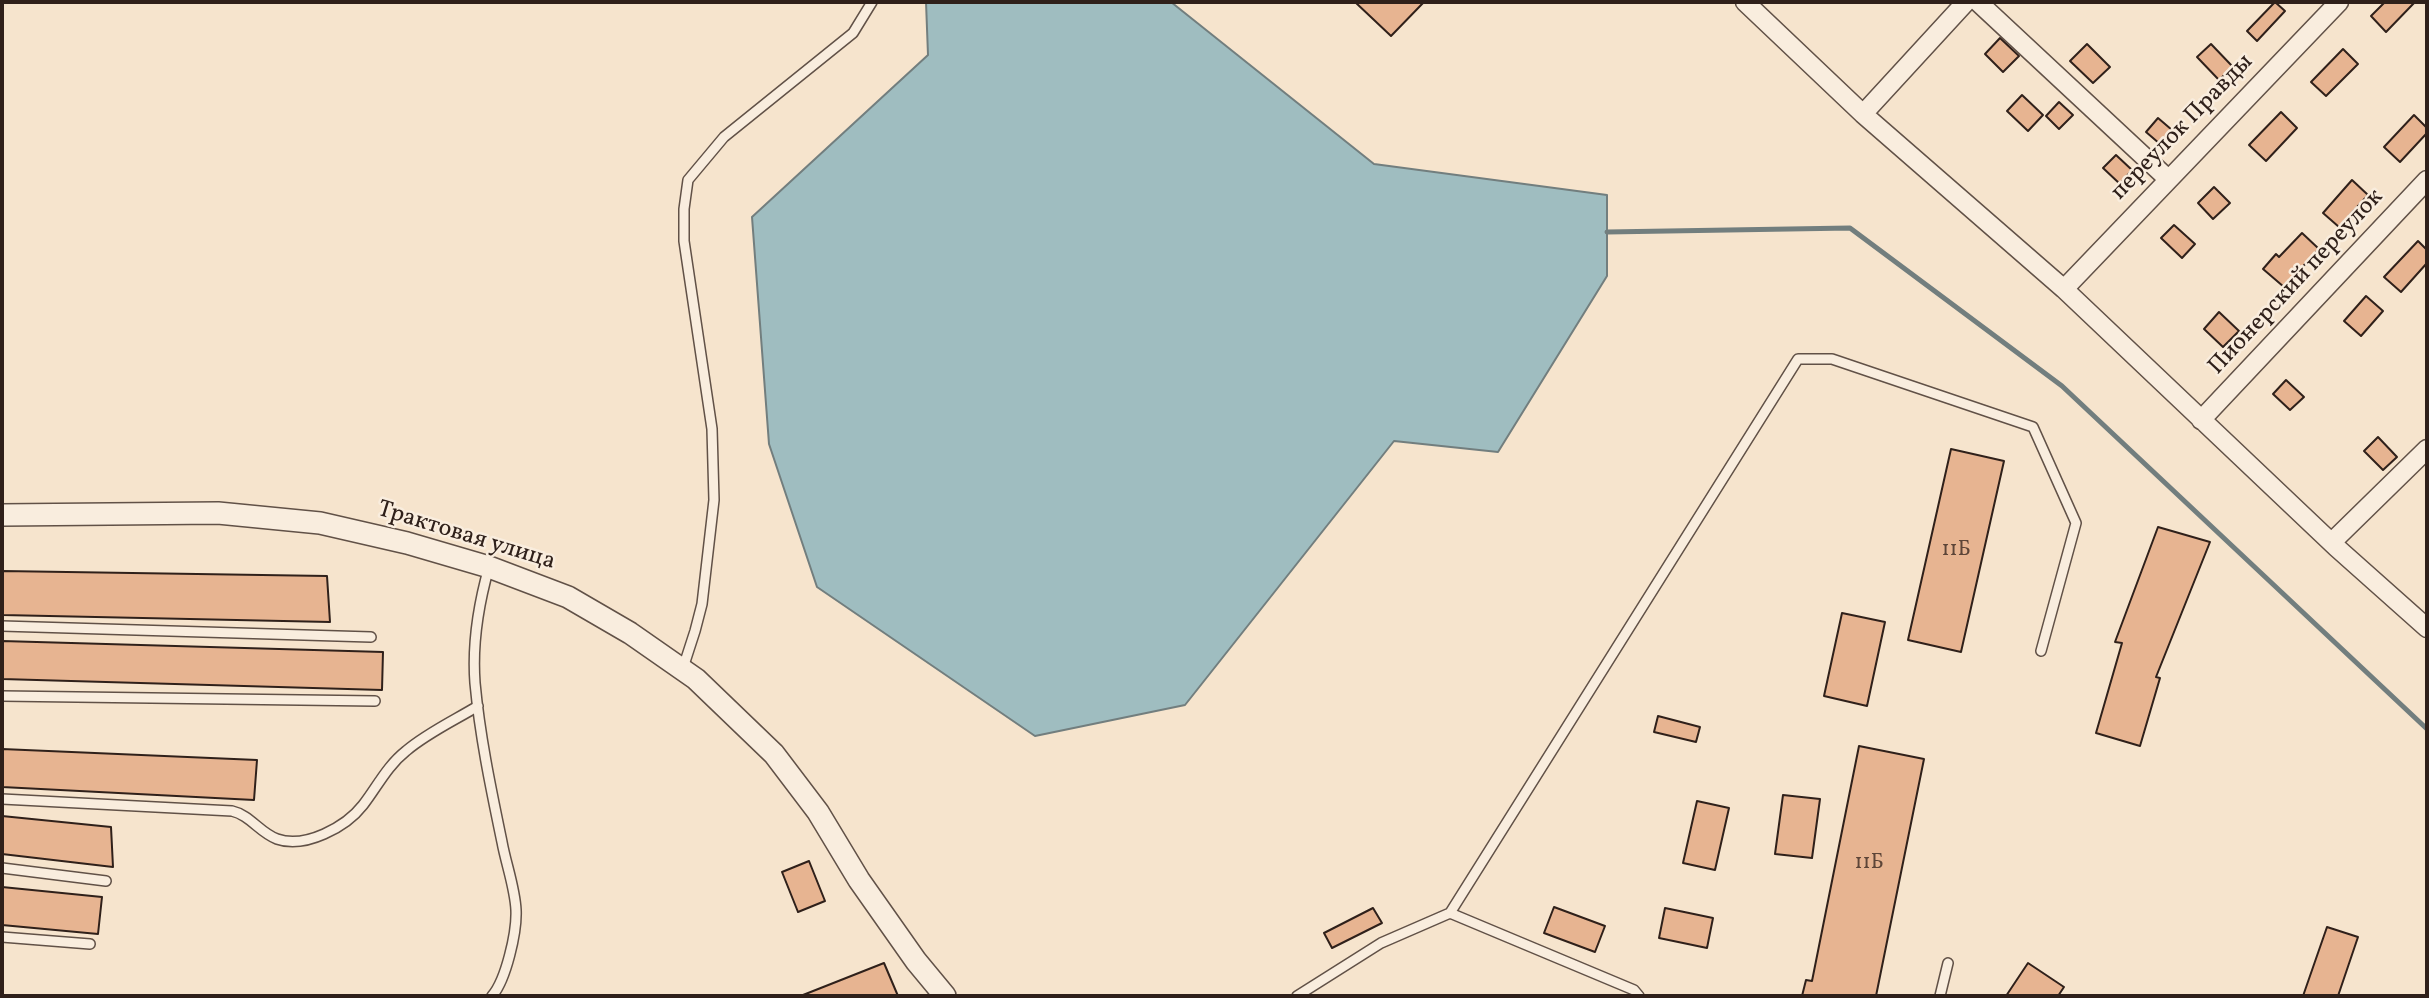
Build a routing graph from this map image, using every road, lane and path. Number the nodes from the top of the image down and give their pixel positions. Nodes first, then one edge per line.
1 (872, 2) edge
2 (1745, 2) edge
3 (1966, 2) edge
4 (1978, 2) edge
5 (2339, 2) edge
6 (1863, 114) junction
7 (2168, 178) junction
8 (2427, 180) edge
9 (2064, 289) junction
10 (2202, 420) junction
11 (2427, 449) edge
12 (2, 515) edge
13 (2332, 542) junction
14 (489, 567) junction
15 (2, 626) edge
16 (2427, 628) edge
17 (371, 637) dead end
18 (2040, 651) dead end
19 (682, 669) junction
20 (2, 696) edge
21 (375, 701) dead end
22 (478, 706) junction
23 (2, 799) edge
24 (2, 868) edge
25 (106, 881) dead end
26 (1450, 913) junction
27 (2, 937) edge
28 (90, 944) dead end
29 (1948, 963) dead end
30 (492, 996) edge
31 (945, 996) edge
32 (1297, 996) edge
33 (1639, 996) edge
34 (1940, 996) edge

1 - 19 lane
2 - 6 street
3 - 6 street
4 - 7 street
5 - 7 street, переулок Правды
6 - 9 street
7 - 9 street, переулок Правды
8 - 10 street, Пионерский переулок
9 - 10 street
10 - 13 street
11 - 13 street
12 - 14 street, Трактовая улица
13 - 16 street
14 - 19 street, Трактовая улица
14 - 22 lane
15 - 17 lane
18 - 26 lane
19 - 31 street, Трактовая улица
20 - 21 lane
22 - 23 lane
22 - 30 lane
24 - 25 lane
26 - 32 lane
26 - 33 lane
27 - 28 lane
29 - 34 lane

